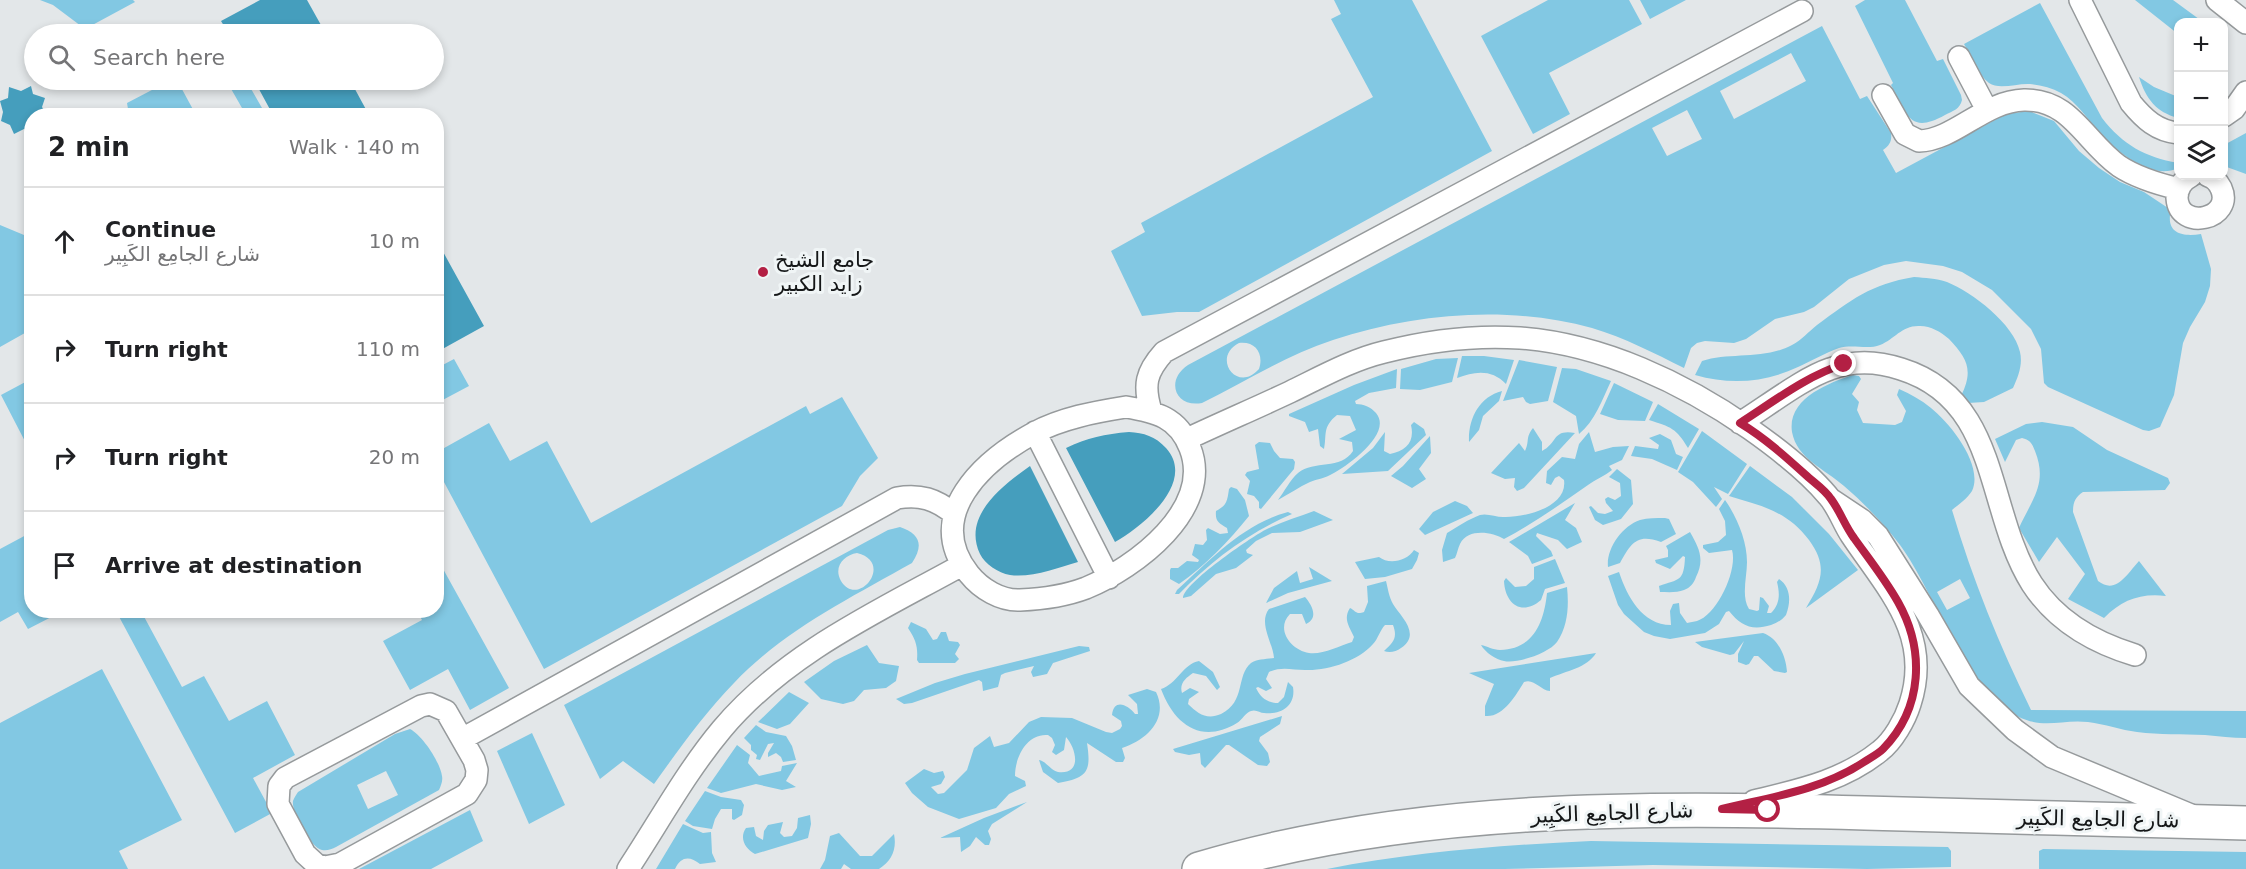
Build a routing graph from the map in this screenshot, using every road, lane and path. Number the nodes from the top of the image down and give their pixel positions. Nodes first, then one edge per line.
1 (2080, 0) edge
2 (2217, 0) edge
3 (1802, 11) dead end
4 (2246, 23) edge
5 (1959, 57) dead end
6 (2246, 92) edge
7 (1883, 95) dead end
8 (1987, 110) junction
9 (2228, 113) edge
10 (2246, 113) edge
11 (2228, 116) edge
12 (2174, 134) edge
13 (2216, 180) edge
14 (2185, 182) edge
15 (1151, 411) junction
16 (1740, 423) junction
17 (1035, 432) junction
18 (1187, 439) junction
19 (1832, 500) junction
20 (954, 514) junction
21 (962, 565) junction
22 (1109, 578) junction
23 (2135, 655) dead end
24 (462, 739) junction
25 (1722, 809) junction
26 (2232, 820) edge
27 (628, 869) edge
28 (1199, 869) edge

1 - 12 lane
2 - 4 lane
3 - 15 lane
5 - 8 lane
6 - 9 lane
7 - 8 lane
8 - 14 lane
10 - 11 lane
13 - 14 lane
15 - 17 lane
15 - 18 lane
16 - 18 lane
16 - 19 lane
16 - 23 lane
17 - 20 lane
17 - 22 lane
18 - 22 lane
19 - 25 lane
19 - 26 lane
20 - 21 lane
20 - 24 lane
21 - 22 lane
21 - 27 lane
24 - 24 lane
25 - 26 main road, شارع الجامِع الكَبِير
25 - 28 main road, شارع الجامِع الكَبِير

